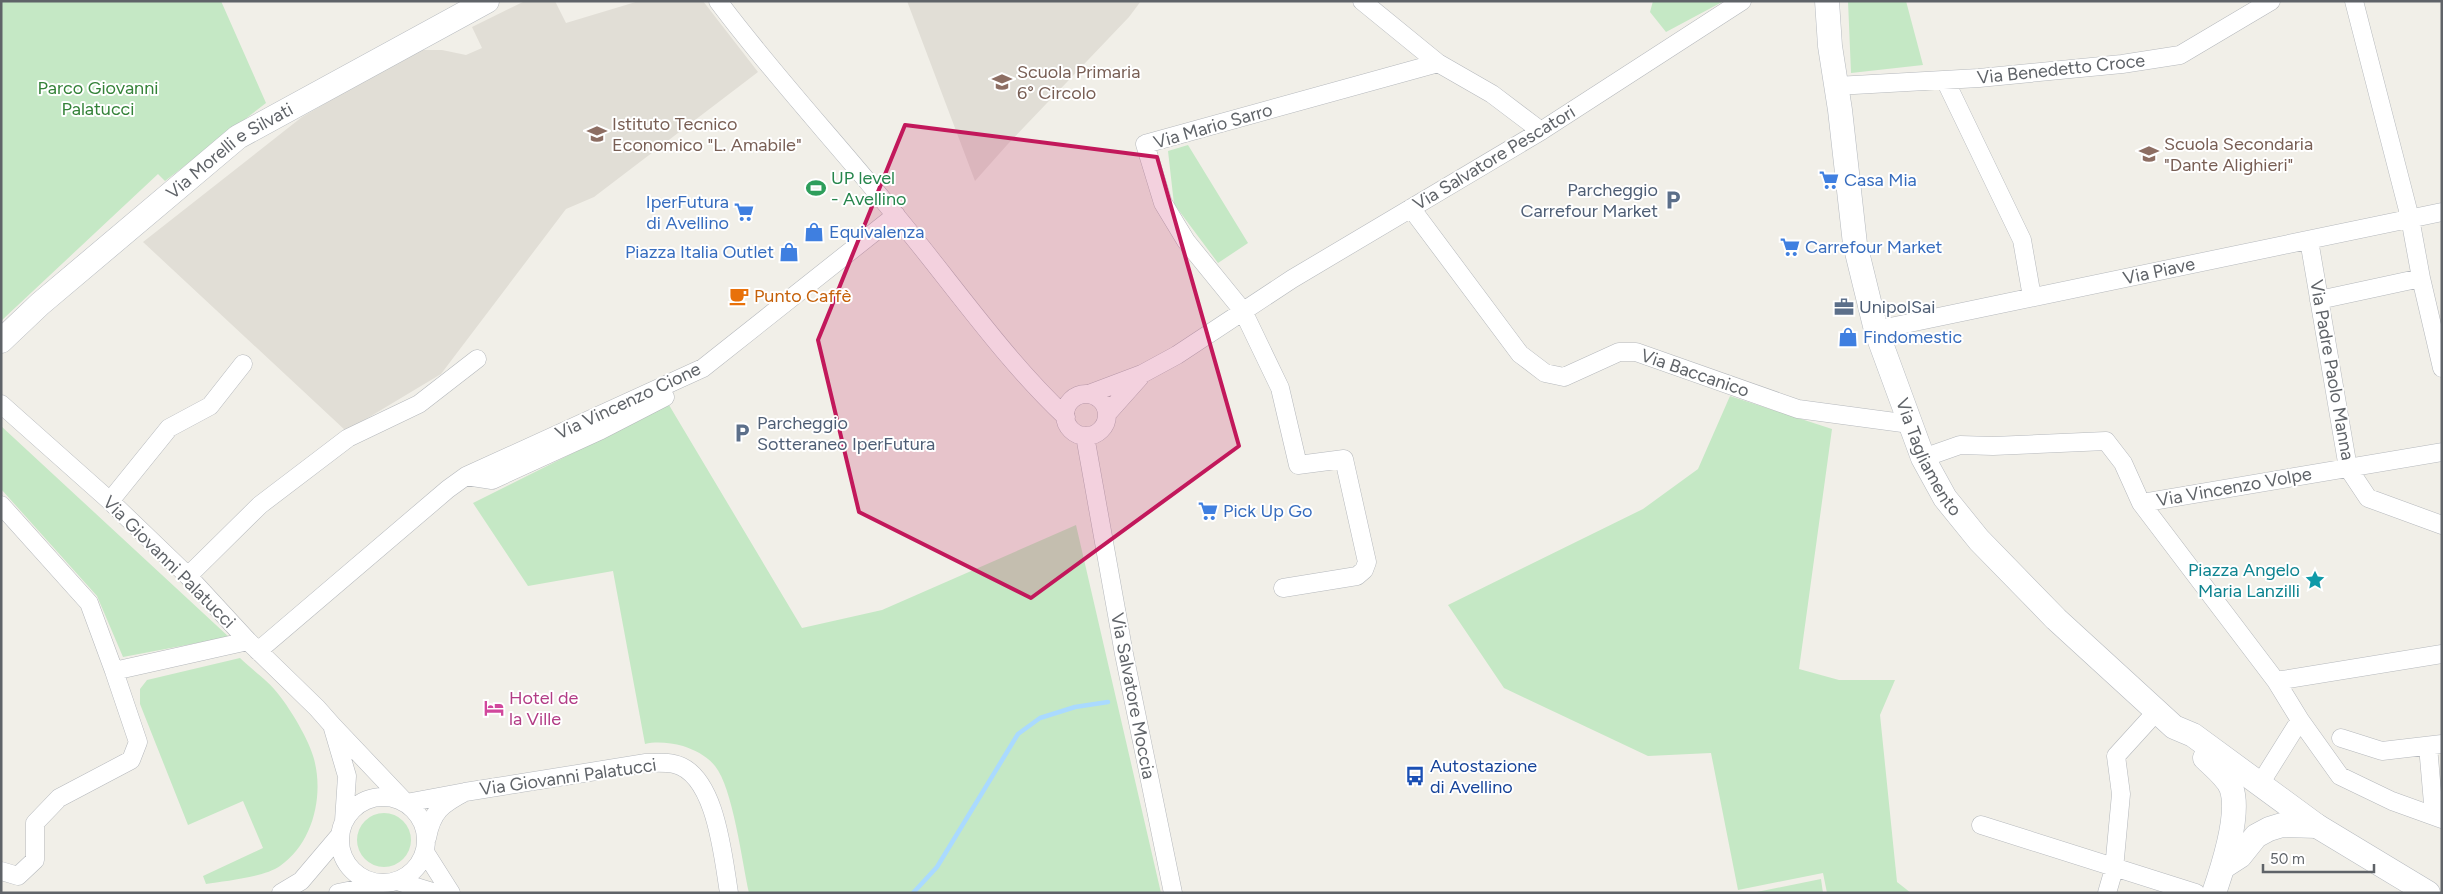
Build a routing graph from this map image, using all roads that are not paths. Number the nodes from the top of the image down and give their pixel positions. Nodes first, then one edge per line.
1 (487, 1) edge
2 (718, 1) edge
3 (1362, 1) edge
4 (1742, 1) edge
5 (1827, 1) edge
6 (2271, 1) edge
7 (2354, 1) edge
8 (1438, 63) junction
9 (1945, 80) junction
10 (1836, 86) junction
11 (1541, 131) junction
12 (1411, 208) junction
13 (2442, 212) edge
14 (896, 215) junction
15 (2410, 218) junction
16 (2309, 240) junction
17 (2421, 278) junction
18 (2032, 297) junction
19 (2319, 300) junction
20 (1244, 310) junction
21 (1876, 330) junction
22 (1, 341) edge
23 (477, 358) dead end
24 (243, 364) dead end
25 (2442, 368) edge
26 (1025, 374) junction
27 (1142, 374) junction
28 (1089, 394) junction
29 (665, 397) dead end
30 (1072, 400) junction
31 (1, 404) edge
32 (1066, 417) junction
33 (1910, 424) junction
34 (1098, 426) junction
35 (2442, 452) edge
36 (1923, 458) junction
37 (2348, 468) junction
38 (466, 476) junction
39 (110, 501) junction
40 (2141, 503) junction
41 (1, 505) edge
42 (2442, 525) edge
43 (188, 576) junction
44 (1283, 588) dead end
45 (253, 646) junction
46 (2442, 654) edge
47 (114, 671) junction
48 (2276, 681) junction
49 (2156, 712) junction
50 (2300, 720) junction
51 (332, 725) junction
52 (2174, 727) junction
53 (2341, 738) dead end
54 (2435, 745) edge
55 (2260, 784) junction
56 (465, 792) junction
57 (406, 803) junction
58 (2438, 817) edge
59 (1981, 825) dead end
60 (2317, 826) junction
61 (342, 828) junction
62 (426, 845) junction
63 (2223, 867) junction
64 (2114, 869) junction
65 (1, 871) edge
66 (390, 882) junction
67 (281, 893) edge
68 (338, 893) edge
69 (436, 893) edge
70 (451, 893) edge
71 (729, 893) edge
72 (1172, 893) edge
73 (2107, 893) edge
74 (2196, 893) edge
75 (2214, 893) edge
76 (2428, 893) edge

1 - 22 street, Via Morelli e Silvati
2 - 14 street
3 - 8 street
4 - 11 street, Via Salvatore Pescatori
5 - 10 street, Via Tagliamento
6 - 9 street, Via Benedetto Croce
7 - 15 street
8 - 11 street
8 - 20 street, Via Mario Sarro
9 - 10 street, Via Benedetto Croce
9 - 18 street
10 - 21 street, Via Tagliamento
11 - 12 street, Via Salvatore Pescatori
12 - 20 street, Via Salvatore Pescatori
12 - 33 street, Via Baccanico
13 - 15 street, Via Piave
14 - 26 street
14 - 38 street, Via Vincenzo Cione
15 - 16 street, Via Piave
15 - 17 street
16 - 18 street, Via Piave
16 - 19 street, Via Padre Paolo Manna
17 - 19 street
17 - 25 street
18 - 21 street, Via Piave
19 - 37 street, Via Padre Paolo Manna
20 - 27 street, Via Salvatore Pescatori
20 - 44 street
21 - 33 street, Via Tagliamento
23 - 43 street
24 - 39 street
26 - 30 street
26 - 32 street
27 - 28 street, Via Salvatore Pescatori
27 - 34 street, Via Salvatore Pescatori
28 - 30 street
28 - 34 street
29 - 38 street, Via Vincenzo Cione
30 - 32 street
31 - 39 street, Via Giovanni Palatucci
32 - 34 street
33 - 36 street, Via Tagliamento
34 - 72 street, Via Salvatore Moccia
35 - 37 street, Via Padre Paolo Manna
36 - 40 street, Via Vincenzo Volpe
36 - 49 street, Via Tagliamento
37 - 40 street, Via Vincenzo Volpe
37 - 42 street
38 - 45 street, Via Vincenzo Cione
39 - 43 street, Via Giovanni Palatucci
40 - 48 street
41 - 47 street
43 - 45 street, Via Giovanni Palatucci
45 - 47 street
45 - 51 street, Via Giovanni Palatucci
46 - 48 street
47 - 65 street
48 - 50 street
49 - 52 street, Via Tagliamento
49 - 64 street
50 - 55 street
50 - 58 street
51 - 57 street, Via Giovanni Palatucci
51 - 61 street, Via Giovanni Palatucci
52 - 55 street, Via Tagliamento
52 - 63 street
53 - 54 street
54 - 58 street
55 - 60 street, Via Tagliamento
56 - 57 street, Via Giovanni Palatucci
56 - 62 street, Via Giovanni Palatucci
56 - 71 street, Via Giovanni Palatucci
57 - 61 street
57 - 62 street
59 - 64 street
60 - 63 street
60 - 76 street, Via Tagliamento
61 - 66 street
61 - 67 street
62 - 66 street
62 - 70 street
63 - 75 street
64 - 73 street
64 - 74 street
66 - 68 street
66 - 69 street

